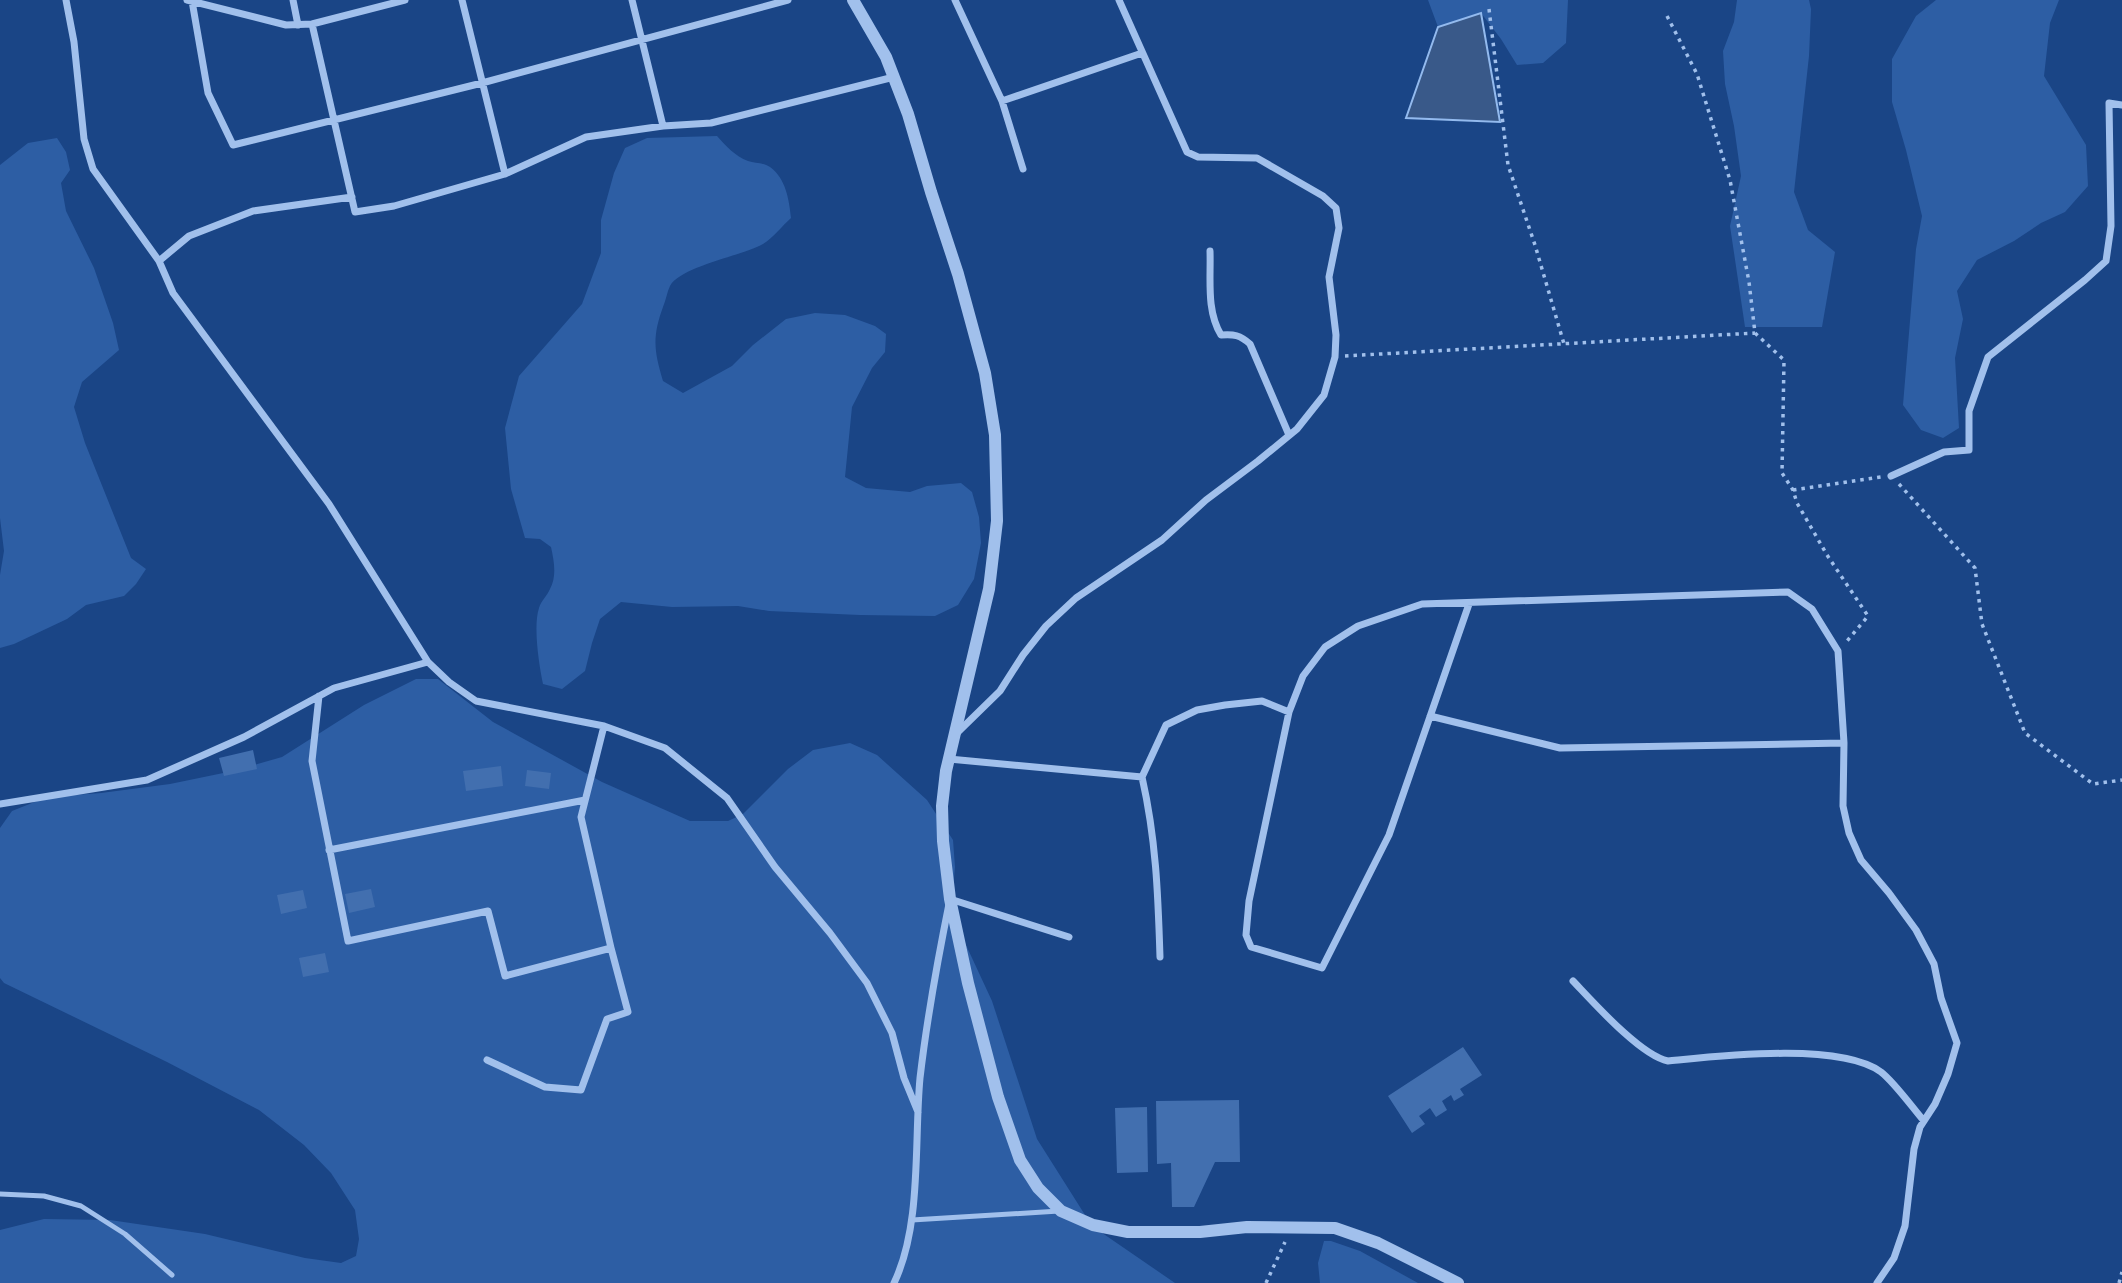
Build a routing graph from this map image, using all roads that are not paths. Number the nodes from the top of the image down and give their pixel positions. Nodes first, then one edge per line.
1 (66, 0) edge
2 (293, 0) edge
3 (405, 0) edge
4 (462, 0) edge
5 (632, 0) edge
6 (788, 0) edge
7 (853, 0) edge
8 (955, 0) edge
9 (1119, 0) edge
10 (190, 1) edge
11 (312, 24) junction
12 (298, 25) junction
13 (643, 40) junction
14 (1142, 53) junction
15 (894, 77) junction
16 (482, 83) junction
17 (1002, 101) junction
18 (2122, 105) edge
19 (335, 120) junction
20 (663, 126) junction
21 (1023, 169) dead end
22 (505, 174) junction
23 (352, 197) junction
24 (1210, 251) dead end
25 (159, 261) junction
26 (1289, 435) junction
27 (1891, 476) road end
28 (1469, 604) junction
29 (428, 663) junction
30 (319, 696) junction
31 (1289, 712) junction
32 (1430, 716) junction
33 (604, 726) junction
34 (954, 736) junction
35 (1844, 743) junction
36 (949, 759) junction
37 (1142, 777) junction
38 (585, 800) junction
39 (0, 804) edge
40 (329, 850) junction
41 (950, 899) junction
42 (1069, 937) dead end
43 (611, 948) junction
44 (1160, 957) dead end
45 (1573, 981) dead end
46 (487, 1060) dead end
47 (918, 1112) junction
48 (1924, 1121) junction
49 (0, 1194) edge
50 (1061, 1211) junction
51 (912, 1220) junction
52 (172, 1275) dead end
53 (894, 1283) edge
54 (1458, 1283) edge
55 (1877, 1283) edge

1 - 25 street
2 - 12 street
3 - 11 street
4 - 16 street
5 - 13 street
6 - 13 street
7 - 15 street
8 - 17 street
9 - 14 street
10 - 12 street
10 - 19 street
11 - 12 street
11 - 19 street
13 - 16 street
13 - 20 street
14 - 17 street
14 - 26 street
15 - 20 street
15 - 34 street
16 - 19 street
16 - 22 street
17 - 21 street
18 - 27 street
19 - 23 street
20 - 22 street
22 - 23 street
23 - 25 street
24 - 26 street
25 - 29 street
26 - 34 street
28 - 31 street
28 - 32 street
28 - 35 street
29 - 30 street
29 - 33 street
30 - 39 street
30 - 40 street
31 - 32 street
31 - 37 street
32 - 35 street
33 - 38 street
33 - 47 street
34 - 36 street
35 - 48 street
36 - 37 street
36 - 41 street
37 - 44 street
38 - 40 street
38 - 43 street
40 - 43 street
41 - 42 street
41 - 47 street
41 - 50 street
43 - 46 street
45 - 48 street
47 - 51 street
48 - 55 street
49 - 52 lane
50 - 51 lane
50 - 54 street
51 - 53 street

